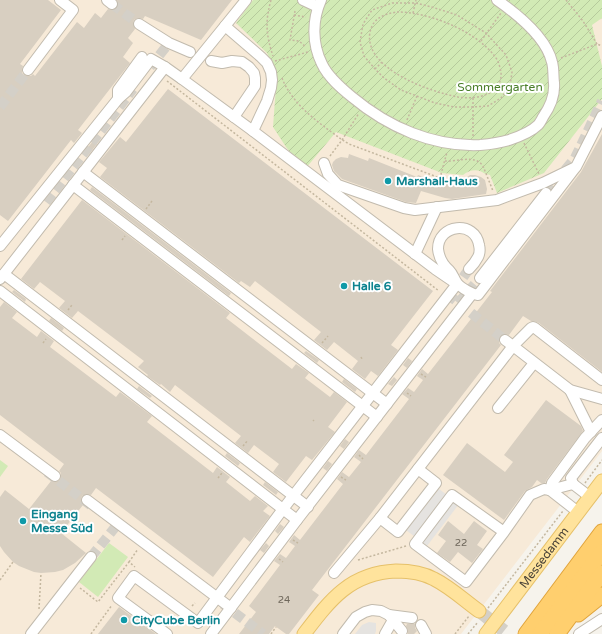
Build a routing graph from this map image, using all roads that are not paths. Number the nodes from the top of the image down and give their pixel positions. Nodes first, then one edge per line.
1 (60, 0) edge
2 (246, 0) edge
3 (303, 0) edge
4 (497, 0) edge
5 (320, 3) edge
6 (139, 24) tunnel mouth
7 (225, 26) junction
8 (190, 52) dead end
9 (142, 57) tunnel mouth
10 (210, 61) dead end
11 (28, 70) tunnel mouth
12 (162, 71) junction
13 (182, 79) junction
14 (118, 99) junction
15 (602, 116) edge
16 (234, 117) junction
17 (253, 131) junction
18 (324, 163) road end
19 (576, 167) junction
20 (83, 172) junction
21 (73, 185) junction
22 (546, 194) tunnel mouth
23 (437, 207) junction
24 (0, 246) edge
25 (416, 254) junction
26 (469, 269) tunnel mouth
27 (2, 276) edge
28 (480, 278) tunnel mouth
29 (457, 284) junction
30 (0, 291) edge
31 (472, 294) junction
32 (509, 343) junction
33 (534, 363) junction
34 (602, 380) edge
35 (570, 390) junction
36 (373, 393) junction
37 (602, 400) edge
38 (387, 404) junction
39 (362, 406) junction
40 (498, 408) dead end
41 (377, 417) junction
42 (602, 420) edge
43 (590, 432) junction
44 (0, 435) edge
45 (602, 438) edge
46 (418, 469) junction
47 (55, 476) tunnel mouth
48 (602, 481) edge
49 (550, 490) junction
50 (581, 490) junction
51 (293, 495) junction
52 (87, 500) tunnel mouth
53 (308, 507) junction
54 (283, 509) junction
55 (578, 512) junction
56 (380, 518) junction
57 (298, 520) junction
58 (504, 532) junction
59 (602, 532) edge
60 (602, 552) edge
61 (91, 557) tunnel mouth
62 (334, 573) dead end
63 (602, 573) edge
64 (602, 595) edge
65 (217, 598) junction
66 (230, 608) junction
67 (478, 615) tunnel mouth
68 (391, 617) junction
69 (412, 618) dead end
70 (602, 619) edge
71 (567, 621) junction
72 (402, 631) dead end
73 (31, 634) edge
74 (167, 634) edge
75 (211, 634) edge
76 (304, 634) edge
77 (343, 634) edge
78 (385, 634) edge
79 (486, 634) edge
80 (526, 634) edge
81 (540, 634) edge
82 (557, 634) edge
83 (579, 634) edge

1 - 11 lane
2 - 7 lane
3 - 5 lane
4 - 5 lane
6 - 8 lane
7 - 13 lane
7 - 17 lane
9 - 14 lane
10 - 16 lane
12 - 13 lane
12 - 14 lane
12 - 20 lane
13 - 16 lane
14 - 24 lane
15 - 19 lane
16 - 17 lane
17 - 25 lane
18 - 23 lane
19 - 23 lane
19 - 31 lane
20 - 21 lane
20 - 36 lane
21 - 27 lane
21 - 39 lane
22 - 28 lane
23 - 25 lane
25 - 29 lane
26 - 29 lane
27 - 51 lane
29 - 31 lane
29 - 36 lane
30 - 54 lane
31 - 38 lane
32 - 33 lane
32 - 34 lane
32 - 46 lane
33 - 35 lane
33 - 40 lane
35 - 37 lane
35 - 43 lane
36 - 38 lane
36 - 39 lane
38 - 41 lane
39 - 41 lane
39 - 51 lane
41 - 53 lane
42 - 43 lane
43 - 49 lane
44 - 47 lane
45 - 50 lane
46 - 56 lane
46 - 56 lane
48 - 50 main road, Messedamm
49 - 50 lane
49 - 55 lane
49 - 58 lane
50 - 55 main road, Messedamm
51 - 53 lane
51 - 54 lane
52 - 65 lane
53 - 57 lane
54 - 57 lane
54 - 65 lane
55 - 79 main road, Messedamm
56 - 62 lane
57 - 66 lane
58 - 58 lane
59 - 80 highway
60 - 81 highway
61 - 73 lane
63 - 71 highway
64 - 71 highway
65 - 66 lane
65 - 74 lane
66 - 75 lane
67 - 76 main road
68 - 69 lane
68 - 72 lane
68 - 77 lane
68 - 78 lane
70 - 83 lane
71 - 82 highway

